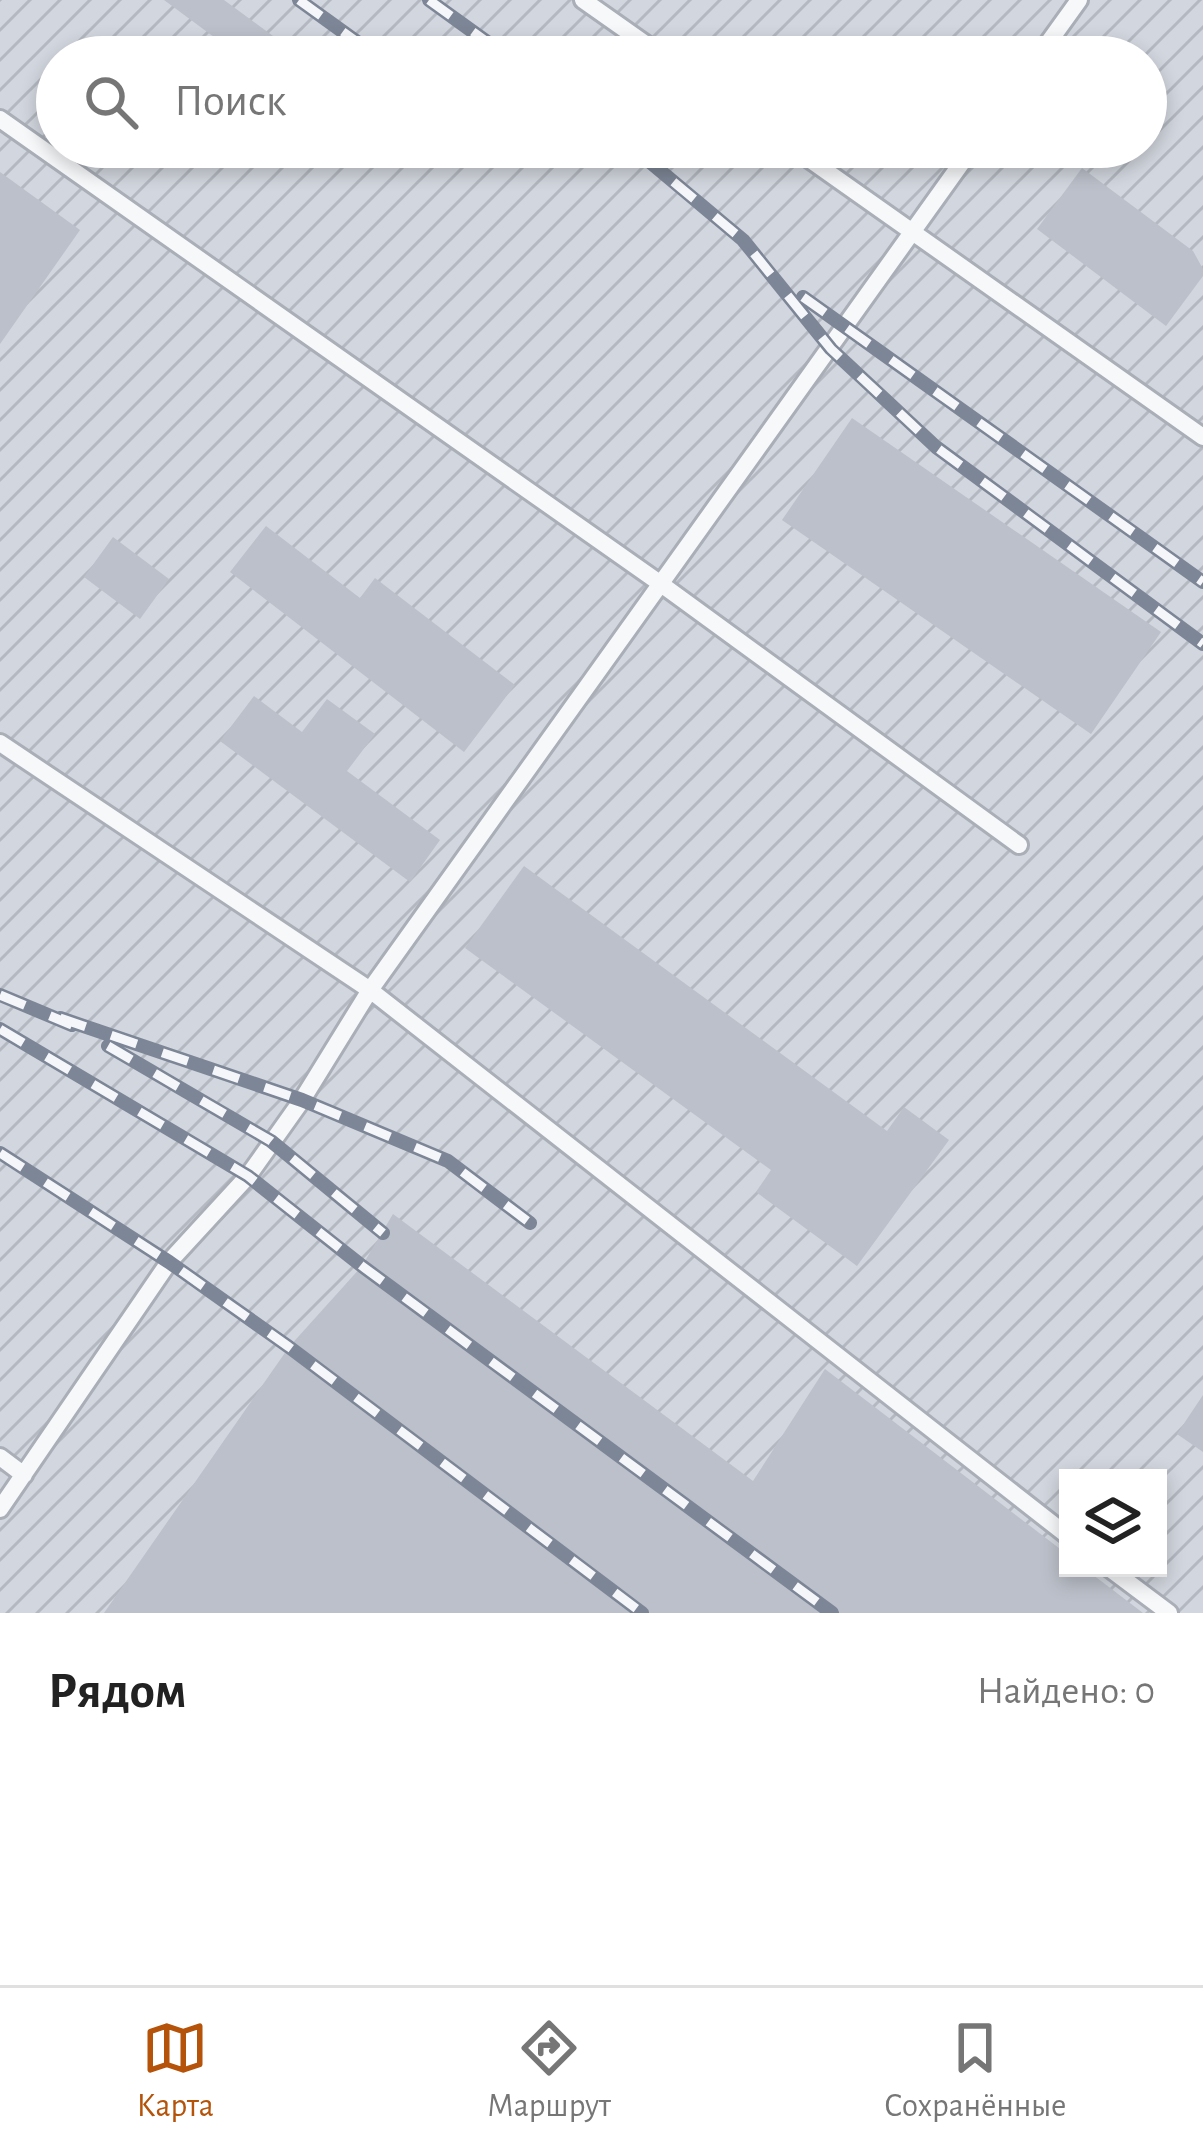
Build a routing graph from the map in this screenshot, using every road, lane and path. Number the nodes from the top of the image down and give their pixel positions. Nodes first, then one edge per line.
1 (583, 0) edge
2 (1078, 0) edge
3 (634, 36) edge
4 (1053, 36) edge
5 (0, 118) edge
6 (36, 143) edge
7 (71, 168) edge
8 (822, 168) edge
9 (959, 168) edge
10 (913, 232) junction
11 (1203, 437) edge
12 (661, 584) junction
13 (0, 743) edge
14 (1019, 845) dead end
15 (370, 990) junction
16 (0, 1457) edge
17 (24, 1475) junction
18 (0, 1509) edge
19 (1059, 1529) edge
20 (1121, 1577) edge
21 (1169, 1613) edge

1 - 3 lane
2 - 4 lane
5 - 6 lane
7 - 12 lane
8 - 10 lane
9 - 10 lane
10 - 11 lane
10 - 12 lane
12 - 14 lane
12 - 15 lane
13 - 15 lane
15 - 17 lane
15 - 19 lane
16 - 17 lane
17 - 18 lane
20 - 21 lane

